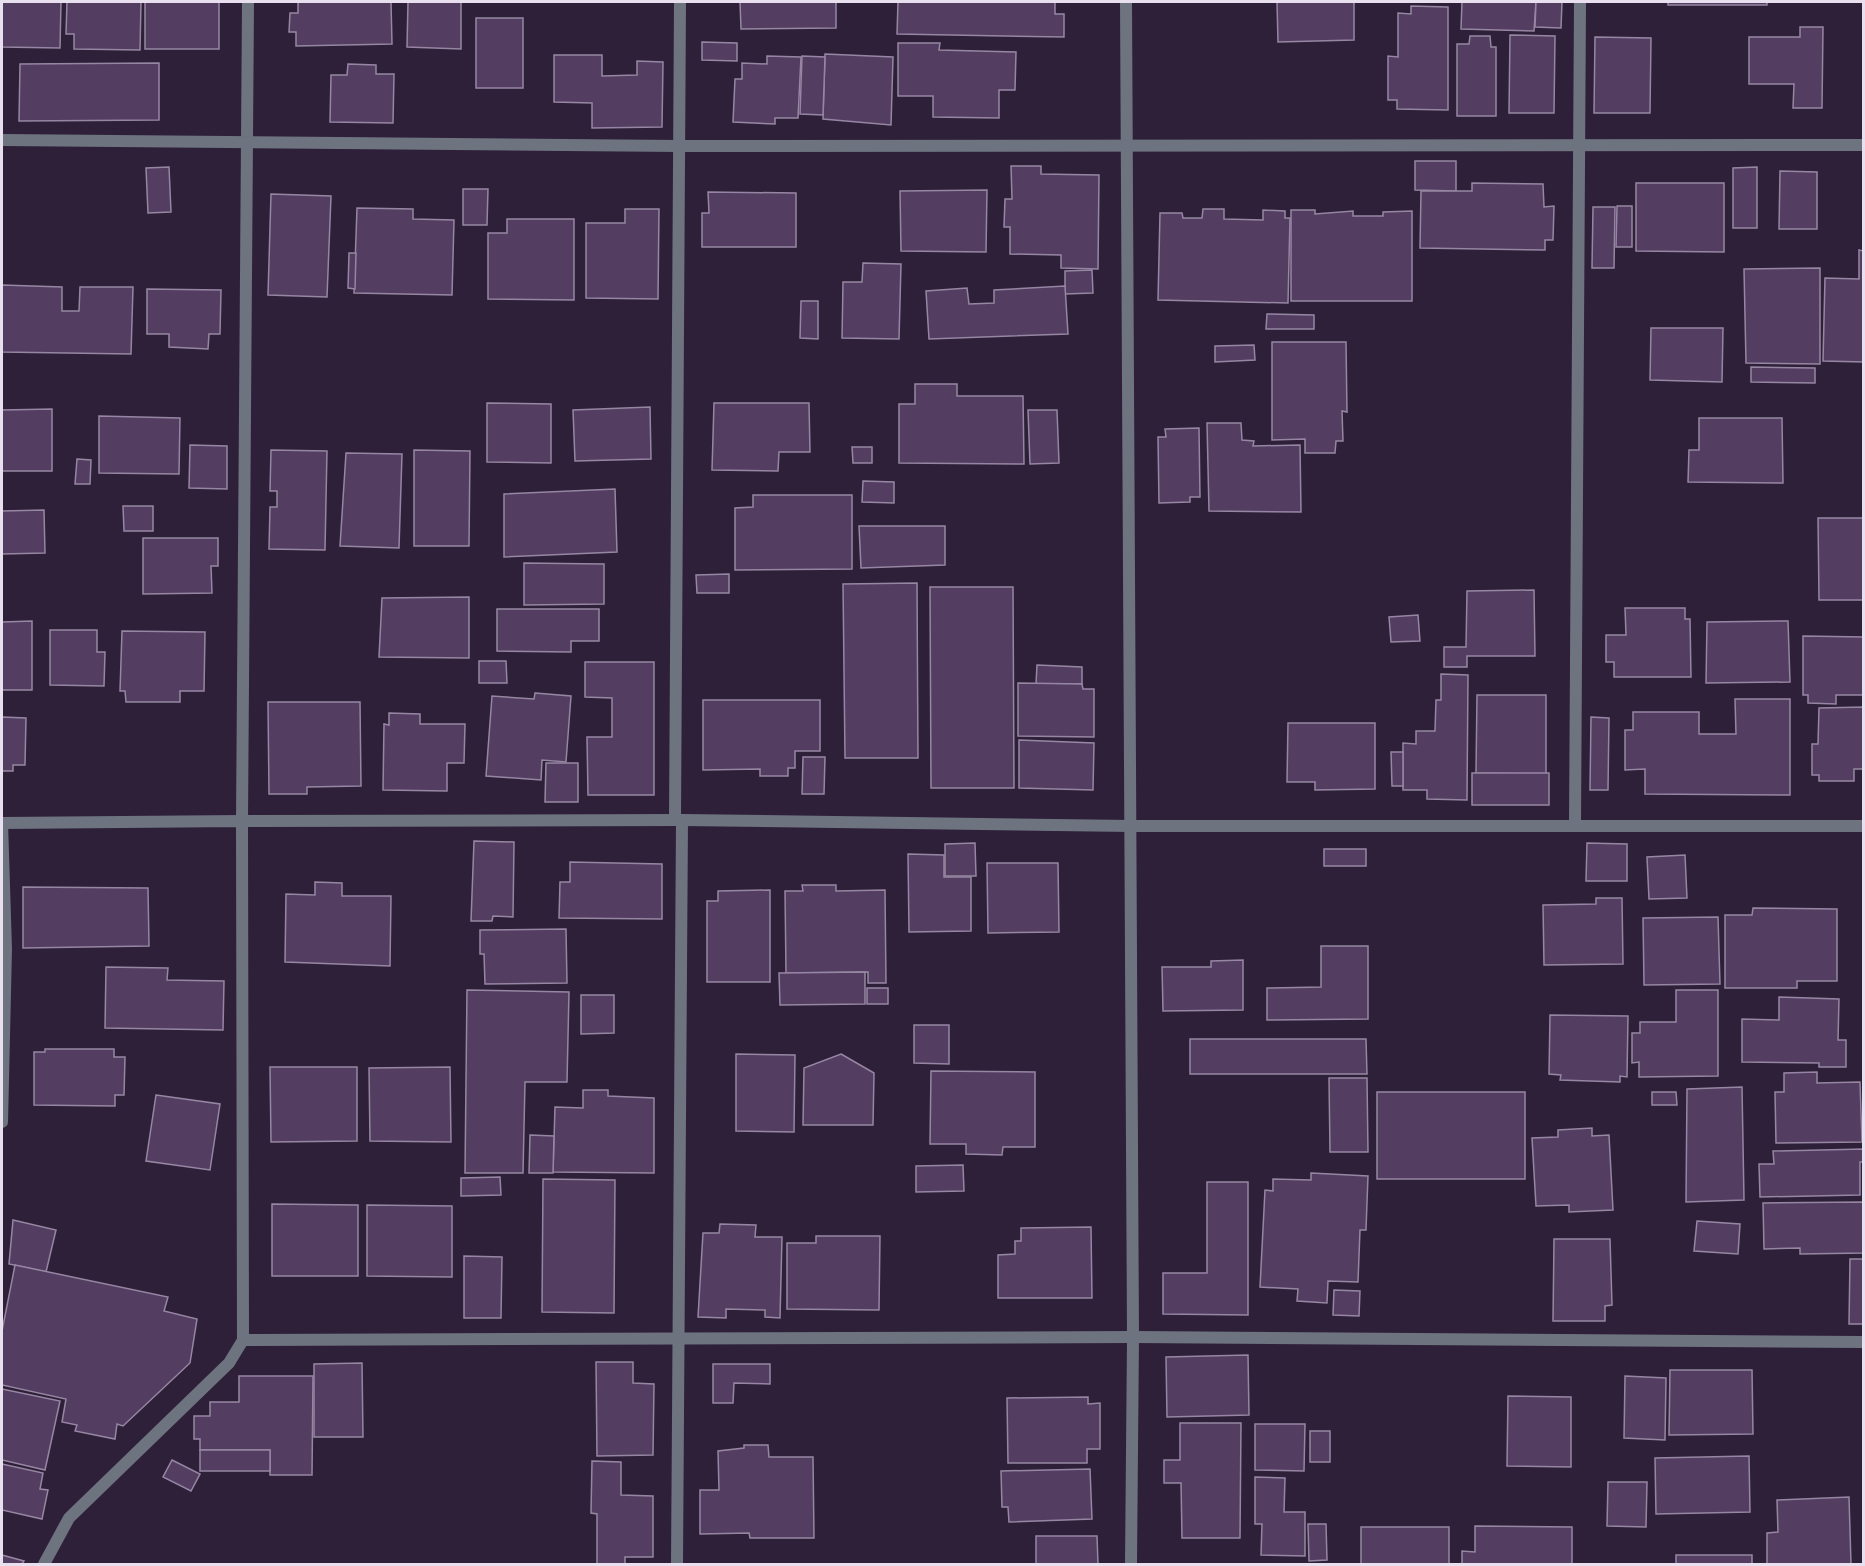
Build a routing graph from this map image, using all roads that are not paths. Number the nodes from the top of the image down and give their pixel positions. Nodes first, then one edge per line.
1 (248, 2) edge
2 (680, 2) edge
3 (1126, 2) edge
4 (1580, 2) edge
5 (2, 140) edge
6 (248, 142) junction
7 (1580, 144) junction
8 (1126, 145) junction
9 (1863, 145) edge
10 (679, 146) junction
11 (679, 820) junction
12 (242, 821) junction
13 (2, 823) edge
14 (1575, 825) junction
15 (1131, 826) junction
16 (1863, 826) edge
17 (2, 1122) edge
18 (1133, 1337) junction
19 (678, 1338) junction
20 (243, 1340) junction
21 (1863, 1342) edge
22 (44, 1564) edge
23 (677, 1564) edge
24 (1131, 1564) edge

1 - 6 street
2 - 10 street
3 - 8 street
4 - 7 street
5 - 6 street
6 - 10 street
6 - 12 street
7 - 8 street
7 - 9 street
7 - 14 street
8 - 10 street
8 - 15 street
10 - 11 street
11 - 12 street
11 - 15 street
11 - 19 street
12 - 13 street
12 - 20 street
13 - 17 street
14 - 15 street
14 - 16 street
15 - 18 street
18 - 19 street
18 - 21 street
18 - 24 street
19 - 20 street
19 - 23 street
20 - 22 street

